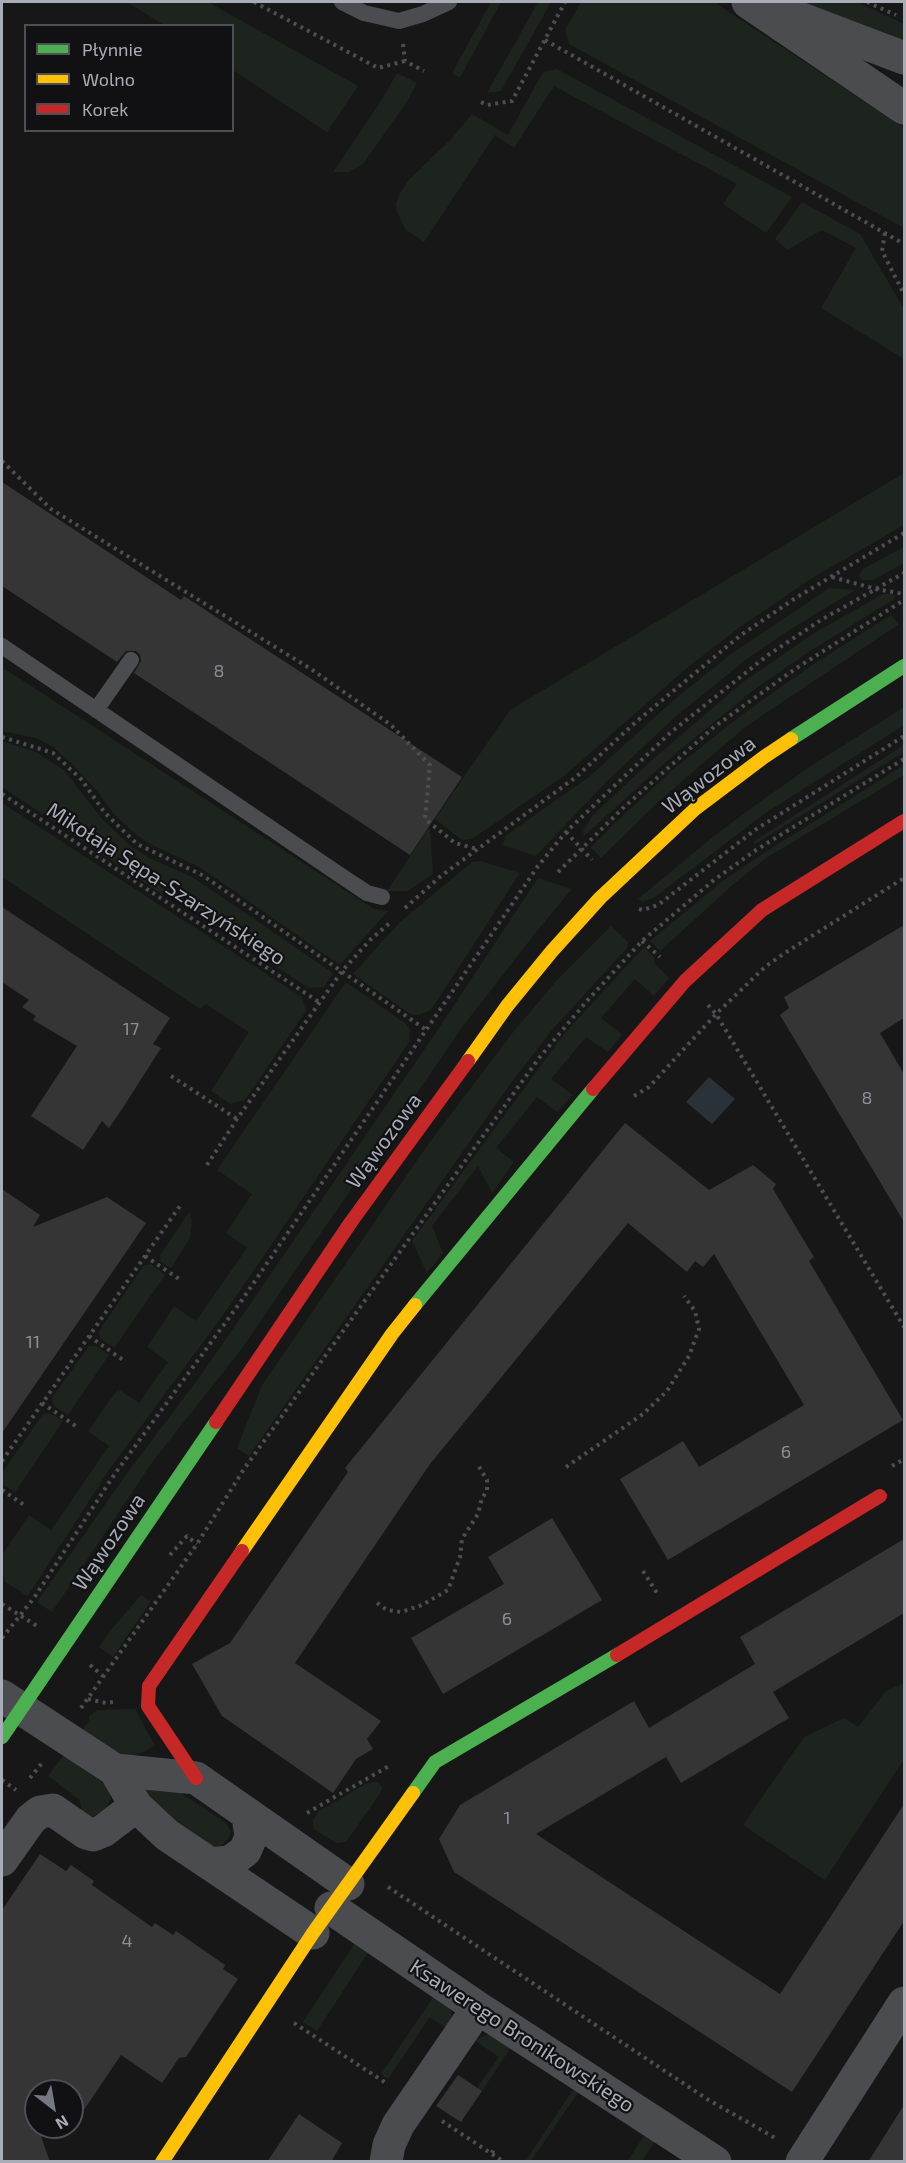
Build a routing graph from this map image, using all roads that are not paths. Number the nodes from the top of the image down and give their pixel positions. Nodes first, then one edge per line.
1 (342, 2) edge
2 (449, 2) edge
3 (748, 2) edge
4 (753, 2) edge
5 (904, 58) edge
6 (904, 108) edge
7 (2, 646) edge
8 (131, 660) dead end
9 (904, 666) edge
10 (96, 710) junction
11 (904, 821) edge
12 (382, 897) dead end
13 (880, 1496) dead end
14 (11, 1703) edge
15 (2, 1737) edge
16 (115, 1770) junction
17 (196, 1778) junction
18 (136, 1806) junction
19 (248, 1815) junction
20 (2, 1860) edge
21 (210, 1864) junction
22 (331, 1908) junction
23 (904, 2005) edge
24 (478, 2008) junction
25 (803, 2159) edge
26 (162, 2162) edge
27 (386, 2162) edge
28 (715, 2162) edge

1 - 2 lane
3 - 6 street
4 - 5 street
7 - 10 lane
8 - 10 lane
9 - 14 street, Wąwozowa
10 - 12 lane
11 - 17 street
13 - 22 street
14 - 15 street, Wąwozowa
14 - 16 street, Ksawerego Bronikowskiego
16 - 17 street, Ksawerego Bronikowskiego
16 - 18 street, Ksawerego Bronikowskiego
17 - 19 street, Ksawerego Bronikowskiego
18 - 20 street
18 - 21 street, Ksawerego Bronikowskiego
19 - 21 street
19 - 22 street, Ksawerego Bronikowskiego
21 - 22 street, Ksawerego Bronikowskiego
22 - 24 street, Ksawerego Bronikowskiego
22 - 26 street
23 - 25 street
24 - 27 street
24 - 28 street, Ksawerego Bronikowskiego

